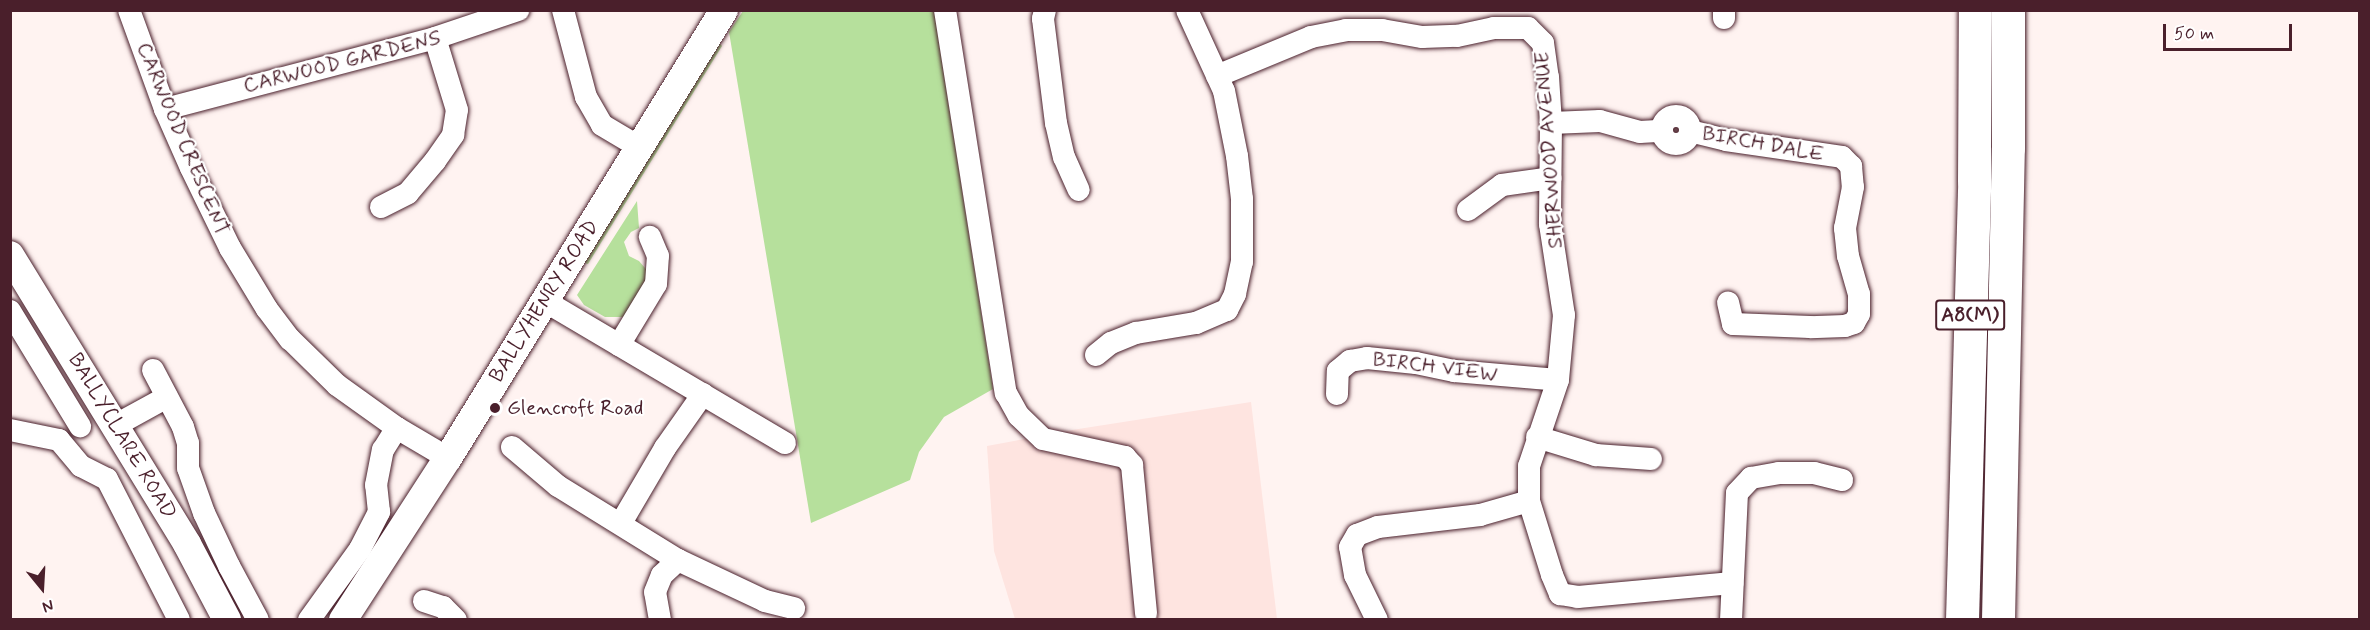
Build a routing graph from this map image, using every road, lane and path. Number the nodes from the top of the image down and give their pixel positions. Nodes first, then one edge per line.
1 (129, 10) edge
2 (518, 10) edge
3 (563, 10) edge
4 (724, 10) edge
5 (945, 10) edge
6 (1045, 10) edge
7 (1187, 10) edge
8 (1975, 10) edge
9 (2008, 10) edge
10 (1494, 19) edge
11 (435, 38) junction
12 (1217, 76) junction
13 (165, 109) junction
14 (1551, 123) junction
15 (639, 147) junction
16 (1551, 178) junction
17 (1079, 190) dead end
18 (381, 207) dead end
19 (1468, 210) dead end
20 (650, 237) dead end
21 (10, 255) edge
22 (543, 300) junction
23 (1728, 303) dead end
24 (10, 311) edge
25 (619, 345) junction
26 (1096, 355) dead end
27 (153, 370) dead end
28 (1558, 380) junction
29 (703, 394) junction
30 (1337, 394) dead end
31 (167, 397) junction
32 (111, 417) junction
33 (80, 426) junction
34 (397, 428) junction
35 (10, 429) edge
36 (1537, 437) junction
37 (59, 440) junction
38 (785, 443) dead end
39 (512, 447) dead end
40 (448, 458) junction
41 (1651, 459) dead end
42 (1842, 480) dead end
43 (1529, 501) junction
44 (621, 523) junction
45 (678, 560) junction
46 (1732, 583) junction
47 (424, 601) dead end
48 (794, 608) dead end
49 (1146, 613) dead end
50 (178, 620) edge
51 (227, 620) edge
52 (258, 620) edge
53 (309, 620) edge
54 (343, 620) edge
55 (456, 620) edge
56 (660, 620) edge
57 (1377, 620) edge
58 (1731, 620) edge
59 (1962, 620) edge
60 (1998, 620) edge

1 - 13 street, CARWOOD CRESCENT
2 - 11 street, CARWOOD GARDENS
3 - 15 street
4 - 15 main road, BALLYHENRY ROAD
5 - 49 street
6 - 17 street
7 - 12 street
8 - 59 highway, A8(M)
9 - 60 highway, A8(M)
10 - 12 street, SHERWOOD AVENUE
10 - 14 street, SHERWOOD AVENUE
11 - 13 street, CARWOOD GARDENS
11 - 18 street
12 - 26 street
13 - 34 street, CARWOOD CRESCENT
14 - 16 street, SHERWOOD AVENUE
14 - 23 street, BIRCH DALE
15 - 22 main road, BALLYHENRY ROAD
16 - 19 street
16 - 28 street, SHERWOOD AVENUE
20 - 25 street
21 - 32 main road, BALLYCLARE ROAD
22 - 25 street
22 - 40 main road, BALLYHENRY ROAD
24 - 33 street, BALLYCLARE ROAD
25 - 29 street
27 - 31 street
28 - 30 street, BIRCH VIEW
28 - 36 street, SHERWOOD AVENUE
29 - 38 street
29 - 44 street
31 - 32 street
31 - 52 street
32 - 33 street
32 - 51 main road, BALLYCLARE ROAD
33 - 37 street
34 - 40 street, CARWOOD CRESCENT
34 - 53 street
35 - 37 street
36 - 41 street
36 - 43 street, SHERWOOD AVENUE
37 - 50 street
39 - 44 street
40 - 54 main road, BALLYHENRY ROAD
42 - 46 street
43 - 46 street, SHERWOOD AVENUE
43 - 57 street
44 - 45 street
45 - 48 street
45 - 56 street
46 - 58 street
47 - 55 street

